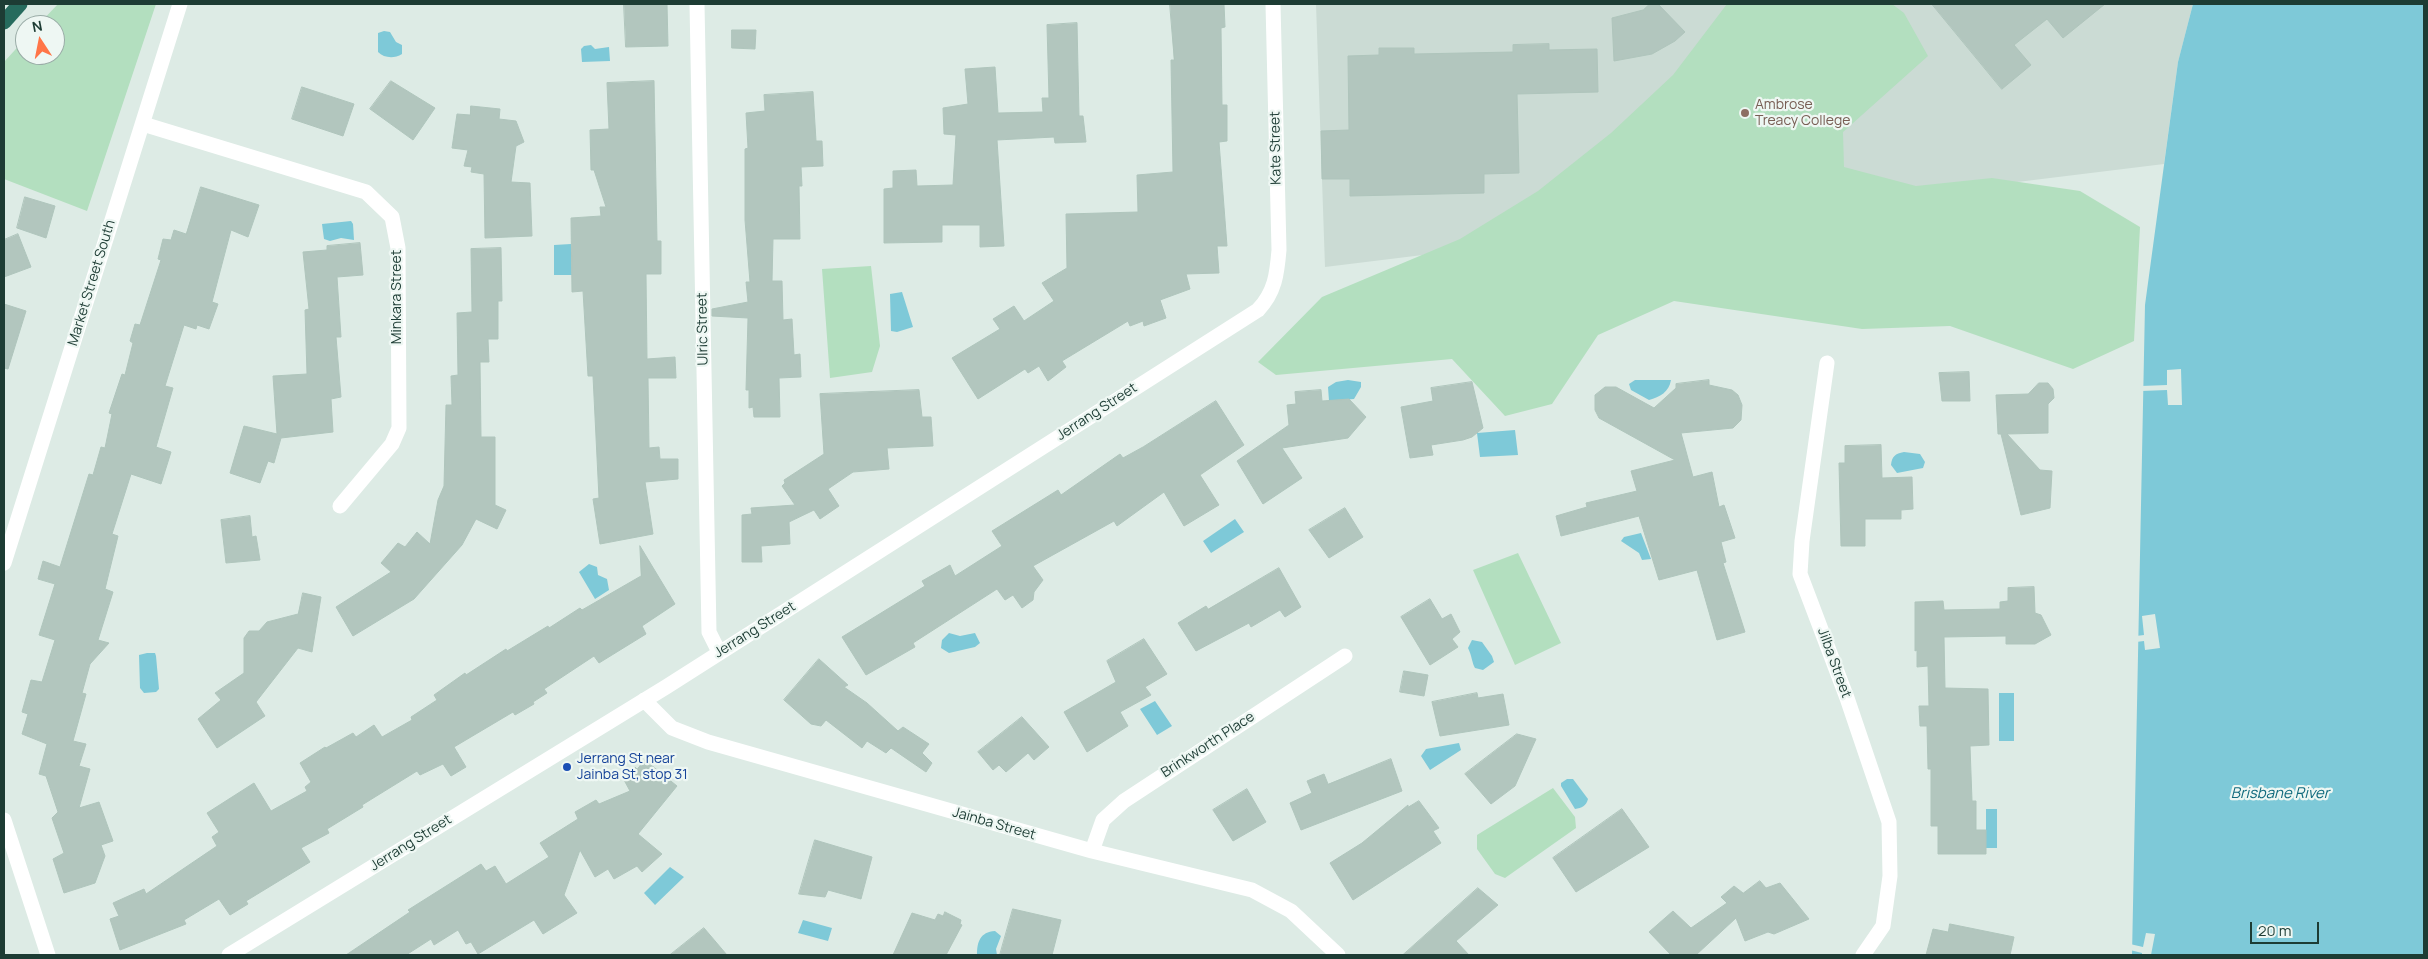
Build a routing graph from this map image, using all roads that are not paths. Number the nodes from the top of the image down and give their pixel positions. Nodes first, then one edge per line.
1 (20, 4) edge
2 (180, 4) edge
3 (697, 4) edge
4 (1273, 4) edge
5 (4, 22) edge
6 (143, 124) junction
7 (1271, 292) joint
8 (1828, 363) dead end
9 (340, 506) dead end
10 (4, 563) edge
11 (719, 652) junction
12 (1344, 656) dead end
13 (644, 700) junction
14 (4, 820) edge
15 (1092, 851) junction
16 (48, 955) edge
17 (229, 955) edge
18 (1338, 955) edge
19 (1863, 955) edge

1 - 5 highway
2 - 6 street, Market Street South
3 - 11 street, Ulric Street
4 - 7 street, Kate Street
6 - 9 street, Minkara Street
6 - 10 street, Market Street South
7 - 11 street, Jerrang Street
8 - 19 street, Jilba Street
11 - 13 street, Jerrang Street
12 - 15 street, Brinkworth Place
13 - 15 street, Jainba Street
13 - 17 street, Jerrang Street
14 - 16 street
15 - 18 street, Jainba Street

